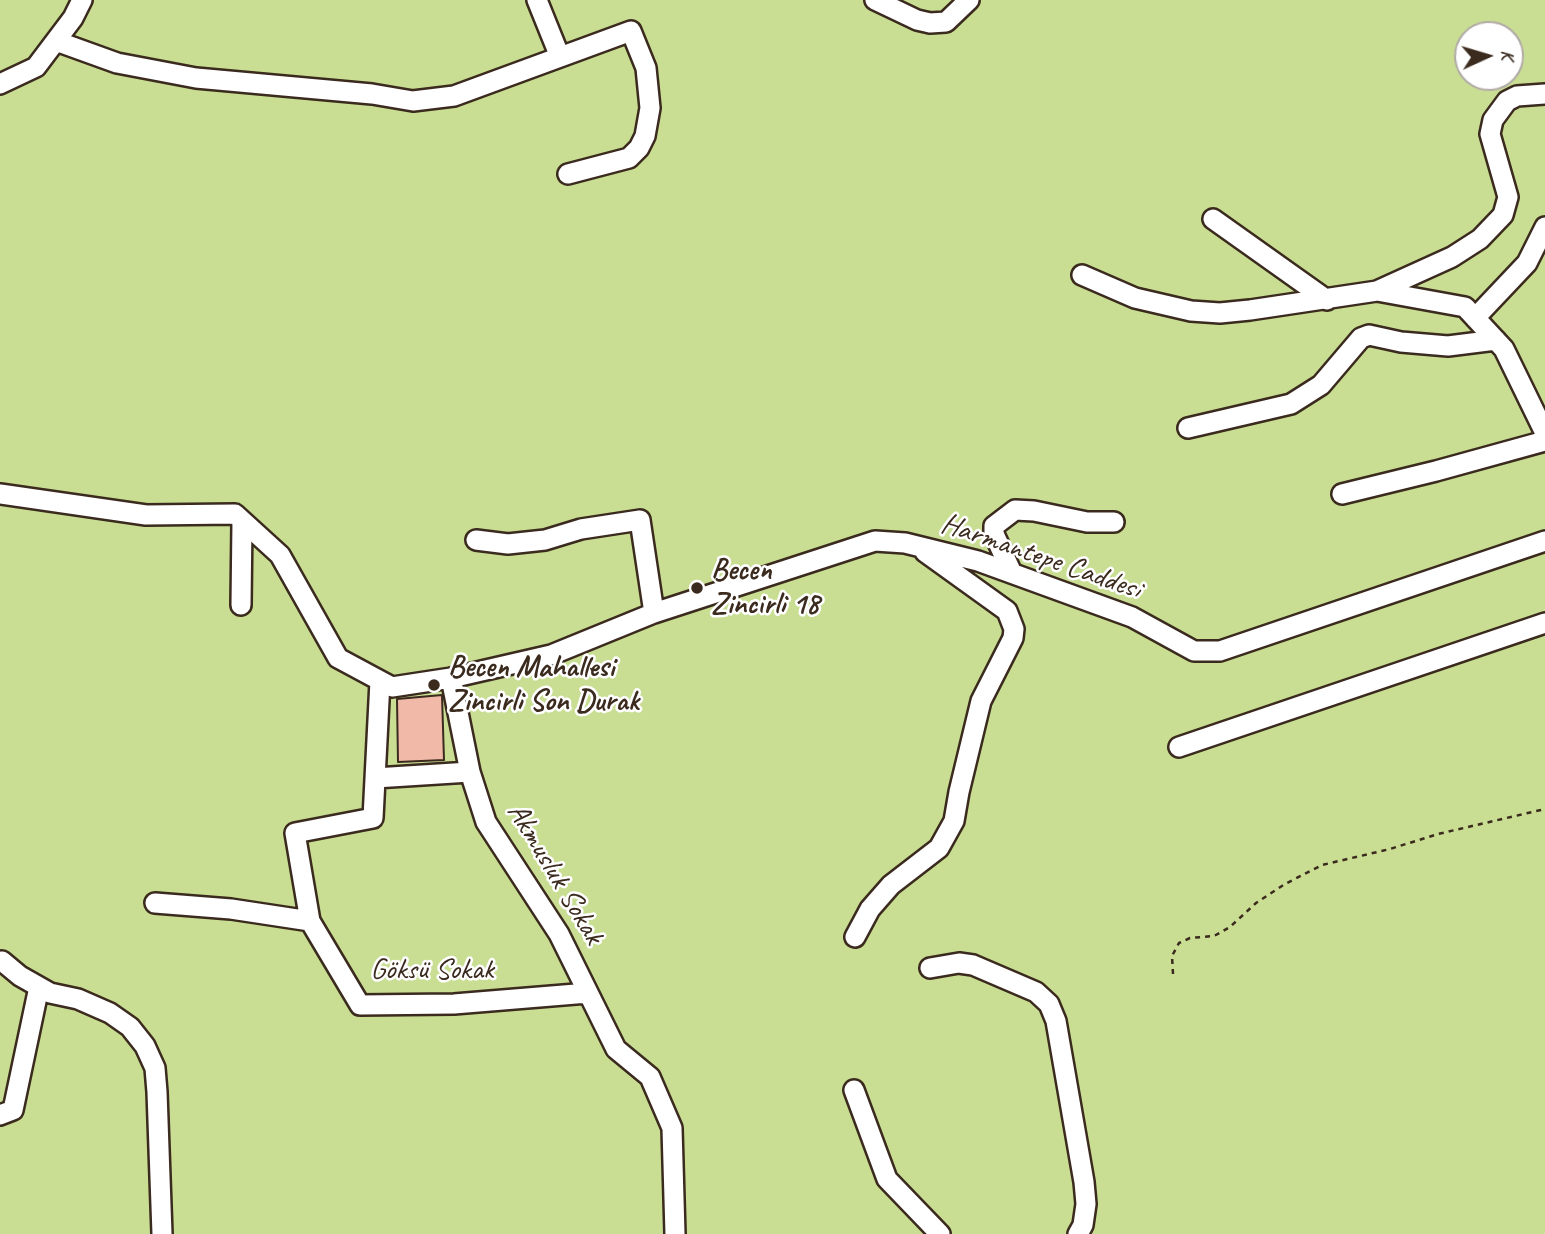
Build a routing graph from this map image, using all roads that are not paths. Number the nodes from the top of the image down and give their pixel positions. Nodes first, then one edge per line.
1 (82, 0) edge
2 (537, 0) edge
3 (875, 0) edge
4 (969, 0) edge
5 (56, 41) junction
6 (560, 57) junction
7 (0, 84) edge
8 (1545, 94) edge
9 (568, 174) dead end
10 (1213, 219) dead end
11 (1545, 227) edge
12 (1082, 275) dead end
13 (1377, 291) junction
14 (1327, 300) junction
15 (1475, 318) junction
16 (1496, 341) junction
17 (1188, 428) dead end
18 (1545, 433) edge
19 (1545, 441) edge
20 (0, 494) edge
21 (1342, 494) dead end
22 (242, 521) junction
23 (1114, 522) dead end
24 (476, 540) dead end
25 (1545, 541) edge
26 (916, 546) junction
27 (1012, 573) junction
28 (242, 605) dead end
29 (654, 613) junction
30 (1545, 622) edge
31 (451, 678) junction
32 (380, 681) junction
33 (1179, 747) dead end
34 (470, 772) junction
35 (375, 778) junction
36 (155, 903) dead end
37 (310, 921) junction
38 (855, 937) dead end
39 (2, 961) dead end
40 (930, 968) dead end
41 (39, 987) junction
42 (588, 993) junction
43 (854, 1090) dead end
44 (0, 1115) edge
45 (162, 1234) edge
46 (675, 1234) edge
47 (940, 1234) edge
48 (1078, 1234) edge

1 - 5 street
2 - 6 street
3 - 4 street
5 - 6 street
5 - 7 street
6 - 9 street
8 - 13 street
10 - 14 street
11 - 15 street
12 - 14 street
13 - 14 street
13 - 15 street
15 - 16 street
16 - 17 street
16 - 18 street
19 - 21 street
20 - 22 street
22 - 28 street
22 - 32 street
23 - 27 street
24 - 29 street
25 - 27 street, Harmantepe Caddesi
26 - 27 street, Harmantepe Caddesi
26 - 29 street, Harmantepe Caddesi
26 - 38 street
29 - 31 street, Harmantepe Caddesi
30 - 33 street
31 - 32 street
31 - 34 street, Akmusluk Sokak
32 - 35 street
34 - 35 street
34 - 42 street, Akmusluk Sokak
35 - 37 street
36 - 37 street
37 - 42 street, Göksü Sokak
39 - 41 street
40 - 48 street
41 - 44 street
41 - 45 street
42 - 46 street, Akmusluk Sokak
43 - 47 street

